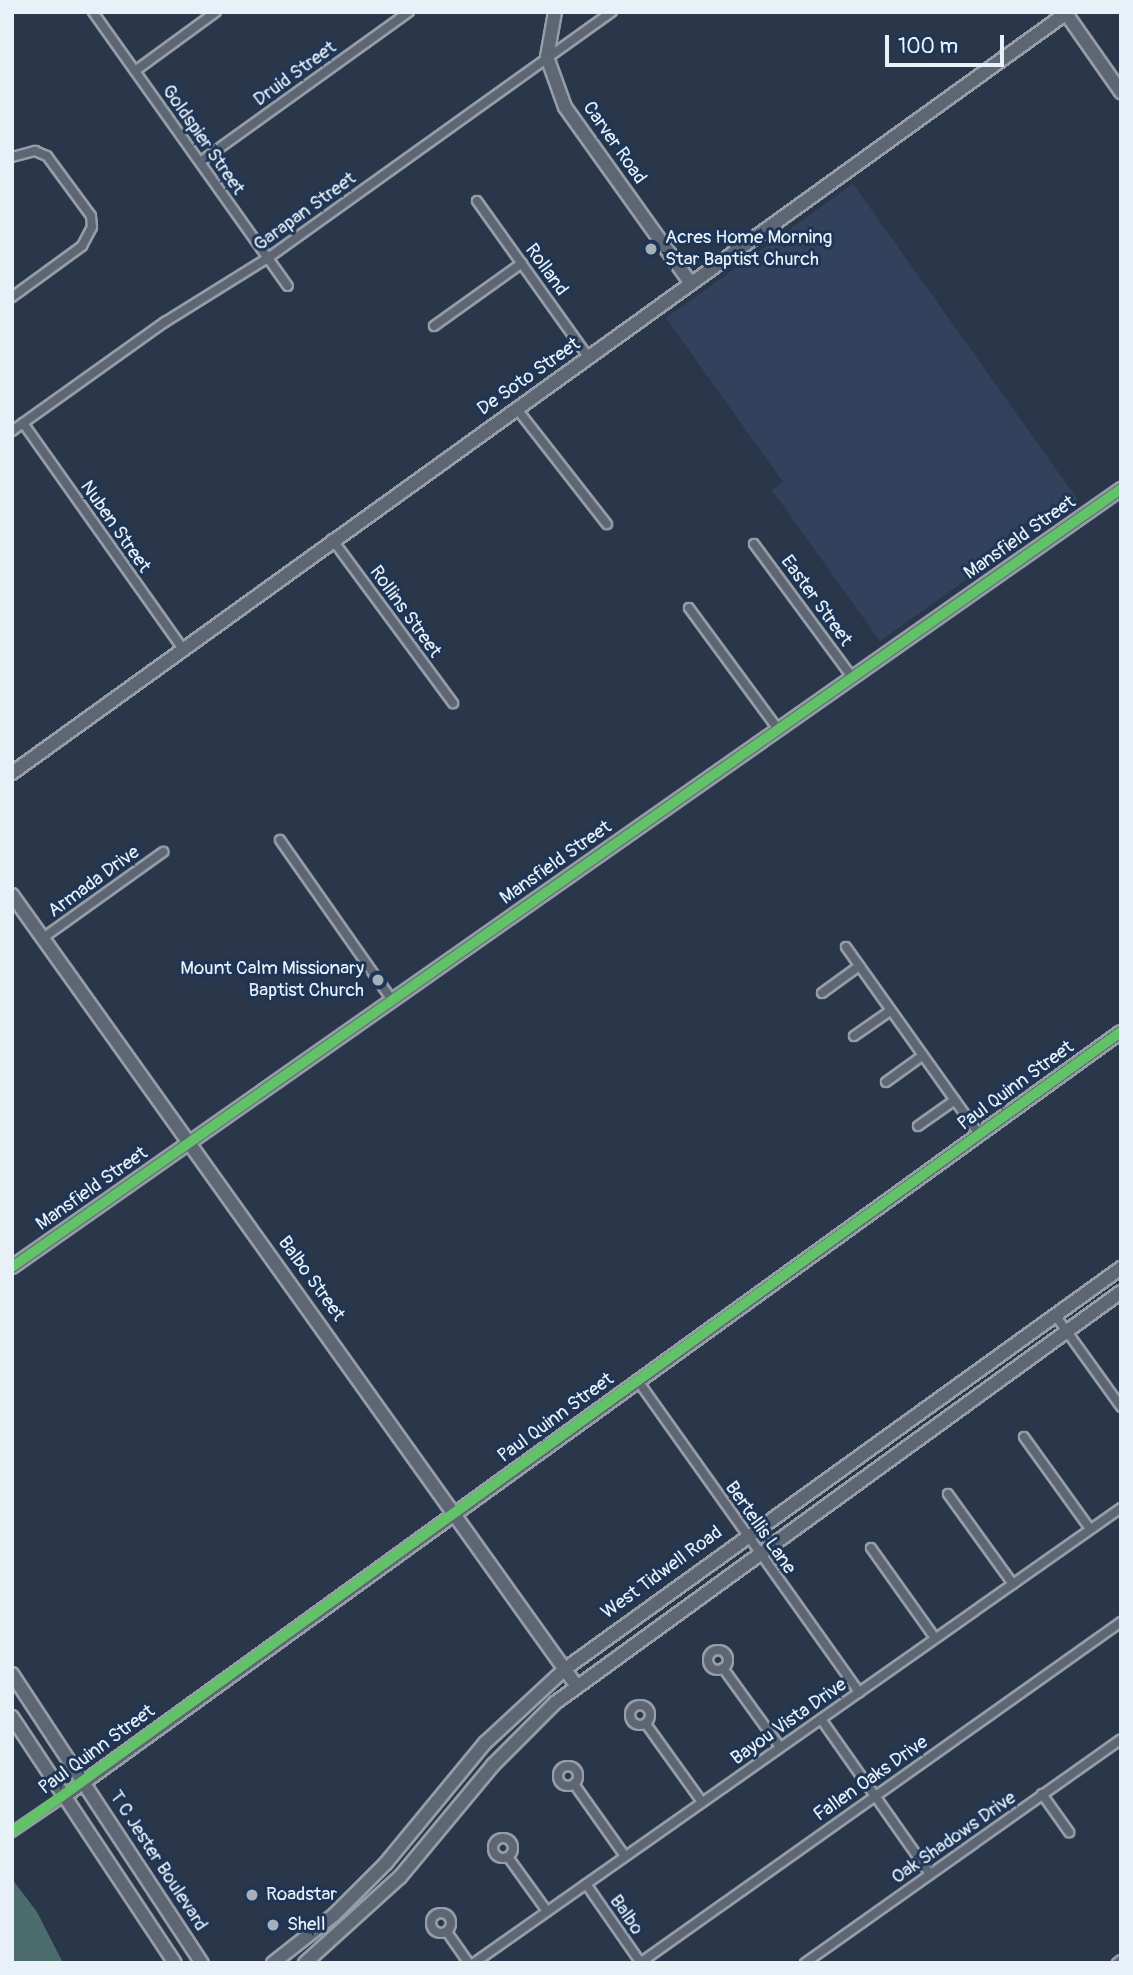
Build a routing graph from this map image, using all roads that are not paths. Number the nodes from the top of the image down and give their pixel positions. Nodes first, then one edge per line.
1 (93, 12) edge
2 (216, 12) edge
3 (409, 12) edge
4 (555, 12) edge
5 (612, 12) edge
6 (1066, 13) edge
7 (547, 57) junction
8 (135, 71) junction
9 (1121, 92) edge
10 (12, 157) edge
11 (200, 162) junction
12 (477, 201) dead end
13 (268, 258) junction
14 (522, 263) junction
15 (690, 282) junction
16 (288, 286) dead end
17 (12, 297) edge
18 (434, 326) dead end
19 (589, 358) junction
20 (517, 409) junction
21 (23, 423) junction
22 (12, 430) edge
23 (1121, 489) edge
24 (607, 524) dead end
25 (332, 539) junction
26 (754, 544) dead end
27 (689, 608) dead end
28 (183, 649) junction
29 (852, 677) junction
30 (453, 703) dead end
31 (778, 729) junction
32 (12, 773) edge
33 (280, 840) dead end
34 (163, 852) dead end
35 (12, 895) edge
36 (43, 938) junction
37 (846, 947) dead end
38 (859, 966) junction
39 (822, 993) dead end
40 (392, 1000) junction
41 (890, 1012) junction
42 (1121, 1032) edge
43 (854, 1036) dead end
44 (922, 1056) junction
45 (886, 1082) dead end
46 (955, 1100) junction
47 (918, 1126) dead end
48 (979, 1134) junction
49 (189, 1143) junction
50 (12, 1267) edge
51 (1121, 1268) edge
52 (1121, 1292) edge
53 (1055, 1315) junction
54 (1066, 1330) junction
55 (638, 1381) junction
56 (1121, 1407) edge
57 (902, 1425) junction
58 (1024, 1437) dead end
59 (914, 1441) junction
60 (948, 1494) dead end
61 (1121, 1508) edge
62 (455, 1513) junction
63 (1090, 1529) junction
64 (747, 1536) junction
65 (871, 1548) dead end
66 (758, 1552) junction
67 (1013, 1584) junction
68 (1121, 1622) edge
69 (935, 1639) junction
70 (723, 1668) dead end
71 (565, 1669) junction
72 (12, 1674) edge
73 (576, 1685) junction
74 (859, 1692) junction
75 (12, 1717) edge
76 (821, 1719) junction
77 (646, 1724) dead end
78 (1121, 1739) edge
79 (780, 1747) junction
80 (83, 1782) junction
81 (574, 1784) dead end
82 (447, 1790) junction
83 (1042, 1794) junction
84 (65, 1796) junction
85 (875, 1796) junction
86 (462, 1801) junction
87 (702, 1802) junction
88 (12, 1832) edge
89 (1069, 1832) dead end
90 (508, 1857) dead end
91 (625, 1857) junction
92 (930, 1874) junction
93 (586, 1884) junction
94 (547, 1911) junction
95 (334, 1915) junction
96 (347, 1929) junction
97 (447, 1932) dead end
98 (175, 1963) edge
99 (202, 1963) edge
100 (273, 1963) edge
101 (305, 1963) edge
102 (468, 1963) edge
103 (474, 1963) edge
104 (640, 1963) edge
105 (805, 1963) edge

1 - 8 street, Goldspier Street
2 - 8 street
3 - 11 street, Druid Street
4 - 7 street
5 - 7 street, Garapan Street
6 - 9 street
6 - 15 street, De Soto Street
7 - 13 street, Garapan Street
7 - 15 street, Carver Road
8 - 11 street, Goldspier Street
10 - 17 street
11 - 13 street, Goldspier Street
12 - 14 street, Rolland
13 - 16 street, Goldspier Street
13 - 21 street, Garapan Street
14 - 18 street
14 - 19 street, Rolland
15 - 19 street, De Soto Street
19 - 20 street, De Soto Street
20 - 24 street
20 - 25 street, De Soto Street
21 - 22 street, Garapan Street
21 - 28 street, Nuben Street
23 - 29 street, Mansfield Street
25 - 28 street, De Soto Street
25 - 30 street, Rollins Street
26 - 29 street, Easter Street
27 - 31 street
28 - 32 street, De Soto Street
29 - 31 street, Mansfield Street
31 - 40 street, Mansfield Street
33 - 40 street
34 - 36 street, Armada Drive
35 - 36 street, Balbo Street
36 - 49 street, Balbo Street
37 - 38 street
38 - 39 street
38 - 41 street
40 - 49 street, Mansfield Street
41 - 43 street
41 - 44 street
42 - 48 street, Paul Quinn Street
44 - 45 street
44 - 46 street
46 - 47 street
46 - 48 street
48 - 55 street, Paul Quinn Street
49 - 50 street, Mansfield Street
49 - 62 street, Balbo Street
51 - 53 street, West Tidwell Road
52 - 54 street, West Tidwell Road
53 - 54 street
53 - 57 street, West Tidwell Road
54 - 56 street
54 - 59 street, West Tidwell Road
55 - 62 street, Paul Quinn Street
55 - 64 street, Bertellis Lane
57 - 59 street
57 - 64 street, West Tidwell Road
58 - 63 street
59 - 66 street, West Tidwell Road
60 - 67 street
61 - 63 street, Bayou Vista Drive
62 - 71 street, Balbo Street
62 - 80 street, Paul Quinn Street
63 - 67 street, Bayou Vista Drive
64 - 66 street, Bertellis Lane
64 - 71 street, West Tidwell Road
65 - 69 street
66 - 73 street, West Tidwell Road
66 - 74 street, Bertellis Lane
67 - 69 street, Bayou Vista Drive
68 - 85 street, Fallen Oaks Drive
69 - 74 street, Bayou Vista Drive
70 - 79 street
71 - 73 street, Balbo Street
71 - 82 street, West Tidwell Road
72 - 80 street, T C Jester Boulevard
73 - 86 street, West Tidwell Road
74 - 76 street, Bayou Vista Drive
75 - 84 street
76 - 79 street, Bayou Vista Drive
76 - 85 street
77 - 87 street
78 - 83 street, Oak Shadows Drive
79 - 87 street, Bayou Vista Drive
80 - 84 street, Paul Quinn Street
80 - 99 street, T C Jester Boulevard
81 - 91 street
82 - 86 street
82 - 95 street, West Tidwell Road
83 - 89 street
83 - 92 street, Oak Shadows Drive
84 - 88 street, Paul Quinn Street
84 - 98 street
85 - 92 street
85 - 104 street, Fallen Oaks Drive
86 - 96 street, West Tidwell Road
87 - 91 street, Bayou Vista Drive
90 - 94 street
91 - 93 street, Bayou Vista Drive
92 - 105 street, Oak Shadows Drive
93 - 94 street, Bayou Vista Drive
93 - 104 street, Balbo
94 - 103 street, Bayou Vista Drive
95 - 96 street
95 - 100 street, West Tidwell Road
96 - 101 street, West Tidwell Road
97 - 102 street

